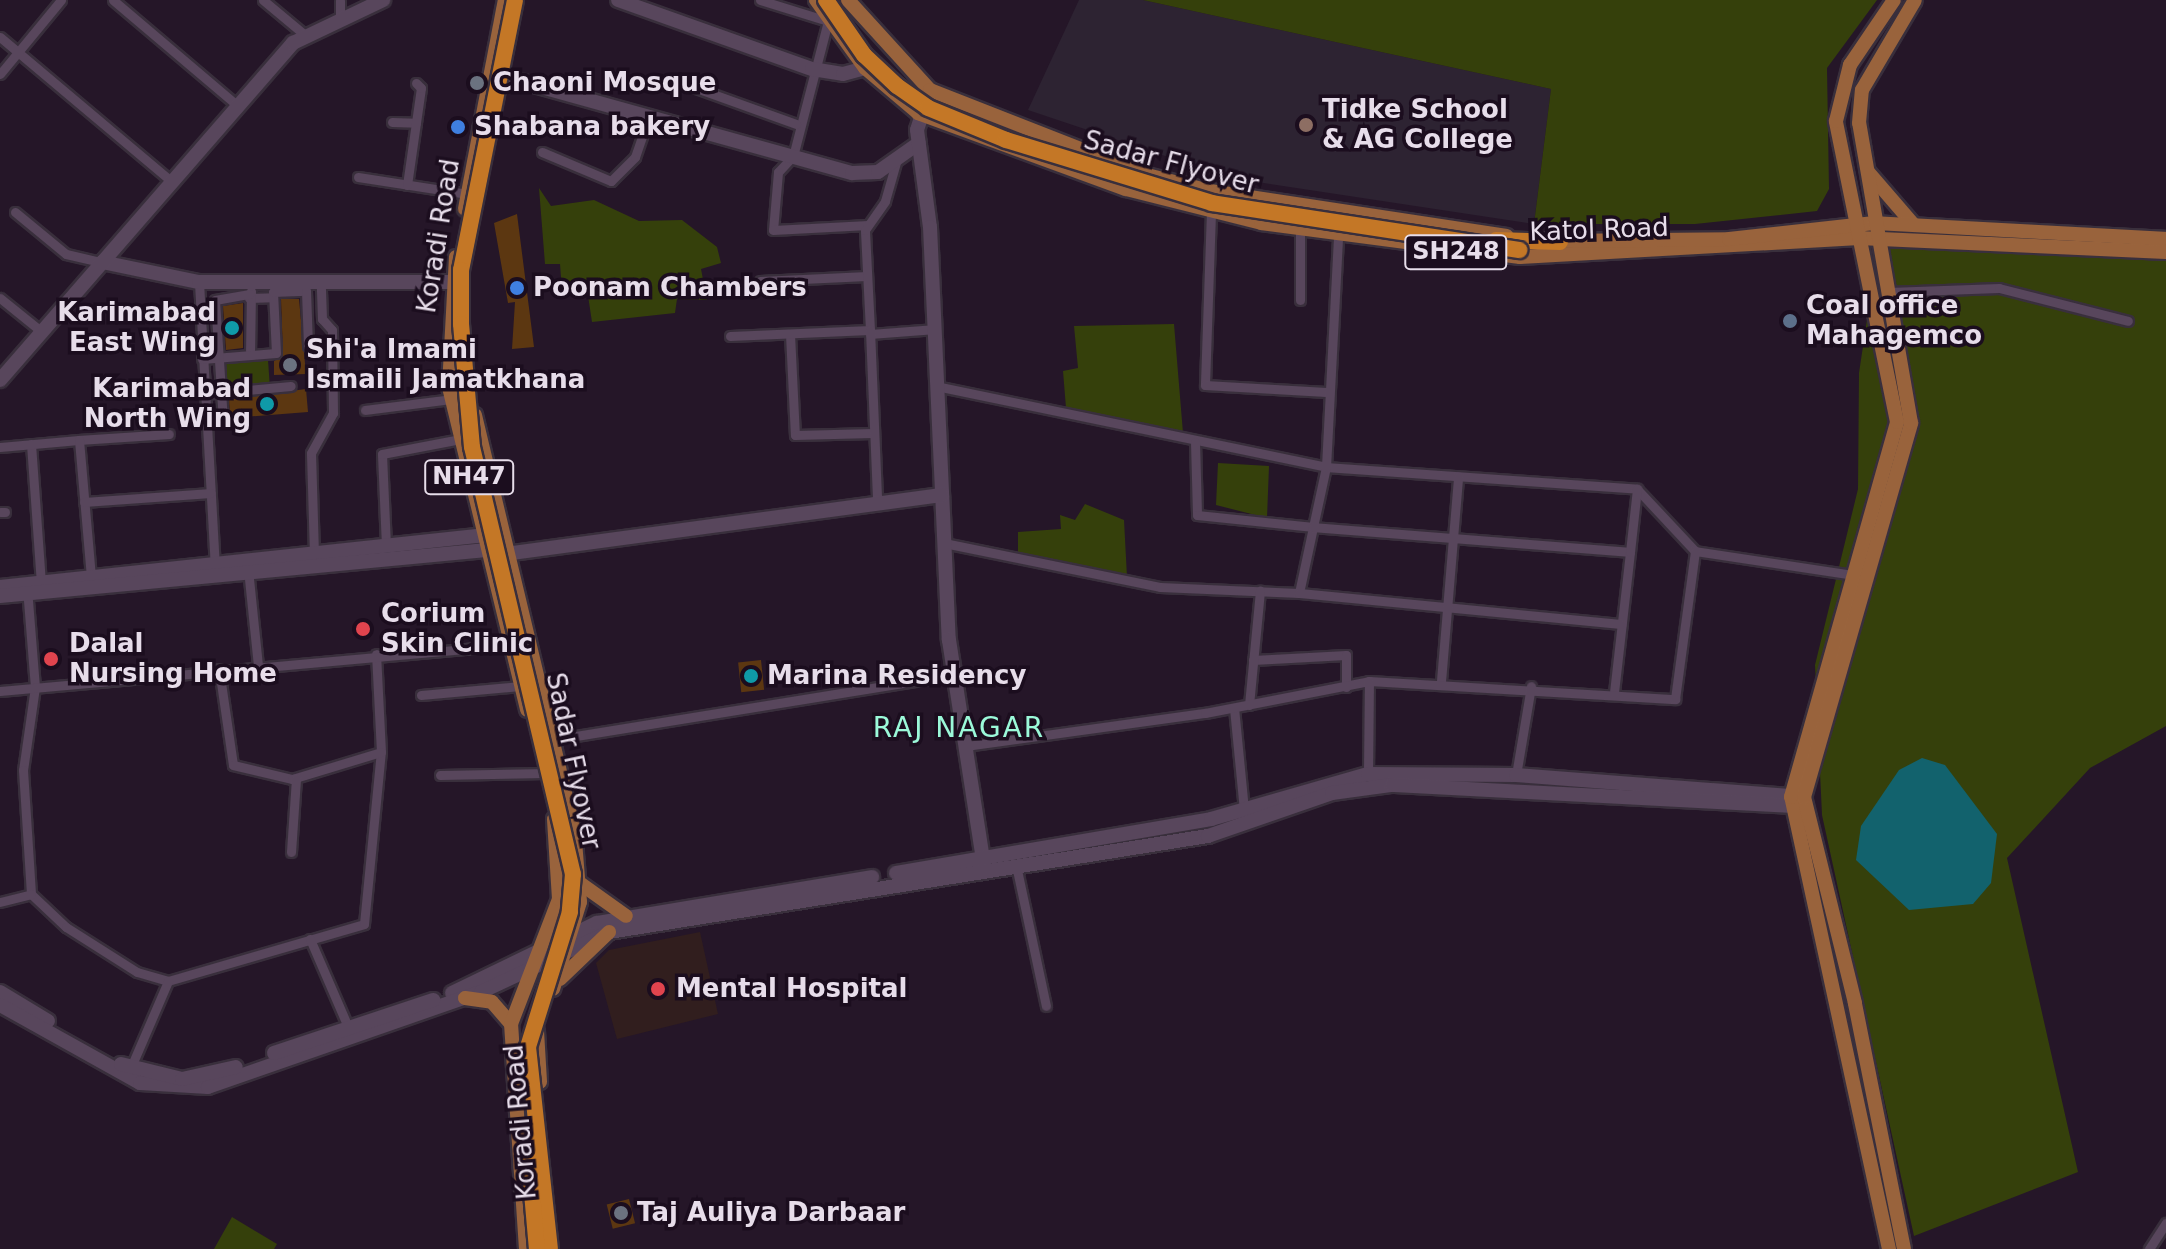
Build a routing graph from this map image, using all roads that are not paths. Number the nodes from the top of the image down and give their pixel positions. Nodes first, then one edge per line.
1 (61, 0) edge
2 (113, 0) edge
3 (263, 0) edge
4 (340, 0) edge
5 (383, 0) edge
6 (505, 0) edge
7 (516, 0) edge
8 (618, 0) edge
9 (760, 0) edge
10 (816, 0) edge
11 (826, 0) edge
12 (833, 0) edge
13 (848, 0) edge
14 (1894, 0) edge
15 (1915, 0) edge
16 (340, 16) junction
17 (828, 21) junction
18 (305, 35) junction
19 (0, 37) edge
20 (18, 52) junction
21 (865, 68) junction
22 (812, 69) junction
23 (0, 74) edge
24 (498, 75) junction
25 (671, 79) dead end
26 (416, 83) dead end
27 (930, 90) junction
28 (238, 106) junction
29 (918, 113) junction
30 (648, 120) junction
31 (392, 122) dead end
32 (416, 123) junction
33 (796, 124) junction
34 (919, 143) junction
35 (542, 152) dead end
36 (793, 156) junction
37 (899, 157) junction
38 (1866, 169) junction
39 (358, 177) dead end
40 (172, 182) junction
41 (407, 185) junction
42 (468, 194) junction
43 (15, 212) dead end
44 (1211, 212) junction
45 (1874, 223) junction
46 (1913, 224) junction
47 (868, 225) junction
48 (1300, 230) junction
49 (1858, 231) junction
50 (1338, 235) junction
51 (1878, 238) junction
52 (2166, 239) edge
53 (1520, 246) junction
54 (1559, 247) junction
55 (2166, 252) edge
56 (102, 262) junction
57 (867, 276) junction
58 (760, 281) dead end
59 (199, 282) junction
60 (321, 282) junction
61 (451, 282) junction
62 (253, 289) junction
63 (1888, 292) junction
64 (273, 295) junction
65 (0, 298) edge
66 (1300, 300) dead end
67 (2128, 321) dead end
68 (936, 329) junction
69 (42, 332) junction
70 (870, 332) junction
71 (790, 334) junction
72 (730, 336) dead end
73 (308, 346) dead end
74 (250, 355) junction
75 (218, 357) junction
76 (202, 359) junction
77 (0, 380) edge
78 (291, 386) dead end
79 (936, 386) junction
80 (1326, 392) junction
81 (221, 393) junction
82 (204, 394) junction
83 (452, 399) junction
84 (365, 410) dead end
85 (223, 421) dead end
86 (873, 433) junction
87 (169, 434) dead end
88 (461, 439) junction
89 (79, 440) junction
90 (1195, 442) junction
91 (31, 444) junction
92 (0, 447) edge
93 (1326, 467) junction
94 (1458, 477) junction
95 (1637, 489) junction
96 (211, 493) junction
97 (942, 495) junction
98 (877, 500) junction
99 (84, 502) junction
100 (1313, 527) junction
101 (1449, 542) junction
102 (944, 543) junction
103 (386, 546) junction
104 (483, 548) junction
105 (1695, 551) junction
106 (1630, 552) junction
107 (314, 554) junction
108 (507, 554) junction
109 (215, 564) junction
110 (248, 567) junction
111 (1853, 575) junction
112 (91, 576) junction
113 (0, 587) edge
114 (32, 587) junction
115 (1260, 591) junction
116 (1299, 593) junction
117 (0, 596) edge
118 (1446, 608) junction
119 (1622, 624) junction
120 (508, 645) junction
121 (376, 654) junction
122 (1253, 660) junction
123 (258, 665) junction
124 (219, 669) junction
125 (954, 675) junction
126 (1369, 681) junction
127 (1441, 681) junction
128 (520, 686) junction
129 (1531, 686) junction
130 (35, 687) junction
131 (1346, 687) junction
132 (0, 691) edge
133 (1614, 693) junction
134 (421, 695) dead end
135 (1249, 705) junction
136 (1234, 708) junction
137 (553, 739) junction
138 (536, 741) junction
139 (966, 746) junction
140 (381, 752) junction
141 (545, 773) junction
142 (1368, 774) junction
143 (440, 775) dead end
144 (1516, 775) junction
145 (296, 778) junction
146 (1798, 802) junction
147 (1244, 810) junction
148 (291, 852) dead end
149 (984, 864) junction
150 (1016, 865) junction
151 (581, 884) junction
152 (31, 894) junction
153 (0, 902) edge
154 (626, 916) junction
155 (609, 932) junction
156 (310, 939) junction
157 (570, 942) junction
158 (546, 948) junction
159 (539, 965) junction
160 (168, 981) junction
161 (554, 985) junction
162 (0, 992) edge
163 (465, 998) junction
164 (0, 1005) edge
165 (1046, 1006) dead end
166 (511, 1024) junction
167 (351, 1032) junction
168 (131, 1067) junction
169 (193, 1088) junction
170 (2166, 1223) edge
171 (526, 1249) edge
172 (537, 1249) edge
173 (550, 1249) edge
174 (558, 1249) edge
175 (1889, 1249) edge
176 (1904, 1249) edge
177 (2149, 1249) edge

1 - 20 street
2 - 28 street
3 - 18 street
4 - 16 street
5 - 16 main road
6 - 24 main road, Koradi Road / NH47
7 - 24 main road, Koradi Road
7 - 172 highway, Sadar Flyover / NH47, bridge
7 - 173 highway, Sadar Flyover / NH47, bridge
8 - 22 main road
9 - 17 street
10 - 17 main road, Katol Road / SH248
11 - 53 highway, Sadar Flyover, bridge
12 - 53 highway, Sadar Flyover, bridge
13 - 27 main road, Katol Road / SH248
14 - 49 main road
15 - 38 main road
16 - 18 main road
17 - 21 main road, Katol Road / SH248
17 - 22 street
18 - 28 main road
19 - 20 street
20 - 23 street
20 - 40 street
21 - 22 main road
21 - 29 main road, Katol Road / SH248
22 - 33 street
24 - 30 main road
24 - 42 main road, Koradi Road / NH47
24 - 108 main road, Koradi Road
25 - 33 street
26 - 32 street
27 - 29 main road
27 - 54 main road, Katol Road / SH248
28 - 40 main road
29 - 34 main road
29 - 44 main road, Katol Road / SH248
30 - 35 street
30 - 36 main road
31 - 32 street
32 - 41 street
33 - 36 street
34 - 37 main road
34 - 68 main road
36 - 37 main road
36 - 47 street
37 - 47 street
38 - 45 main road
38 - 46 main road
39 - 41 street
40 - 56 main road
41 - 42 street
42 - 61 main road, Koradi Road / NH47
43 - 56 street
44 - 48 main road, Katol Road / SH248
44 - 80 street
45 - 46 main road, Katol Road / SH248
45 - 49 main road, Katol Road / SH248
45 - 51 main road
46 - 52 main road, Katol Road / SH248
47 - 57 street
48 - 50 main road, Katol Road / SH248
48 - 66 street
49 - 51 main road, Katol Road / SH248
49 - 54 main road, Katol Road / SH248
49 - 111 main road
50 - 54 main road, Katol Road / SH248
50 - 80 street
51 - 55 main road, Katol Road / SH248
51 - 63 main road
53 - 54 highway, Sadar Flyover
56 - 59 main road
56 - 69 main road
57 - 58 street
57 - 70 street
59 - 62 main road
59 - 76 street
60 - 61 main road
60 - 62 main road
60 - 107 street
61 - 83 main road, Koradi Road / NH47
62 - 64 street
62 - 64 street
62 - 74 street
62 - 75 street
63 - 67 street
63 - 146 main road
64 - 73 street
64 - 74 street
65 - 69 street
68 - 70 street
68 - 79 main road
69 - 77 main road
70 - 71 street
70 - 86 street
71 - 72 street
71 - 86 street
74 - 75 street
75 - 76 street
75 - 81 street
76 - 82 street
78 - 81 street
79 - 90 street
79 - 97 main road
80 - 93 street
81 - 82 street
81 - 85 street
82 - 96 street
83 - 84 street
83 - 88 main road, Koradi Road / NH47
86 - 98 street
87 - 89 street
88 - 103 street
88 - 104 main road, Koradi Road / NH47
89 - 91 street
89 - 99 street
90 - 93 street
90 - 100 street
91 - 92 street
91 - 114 street
93 - 94 street
93 - 100 street
94 - 95 street
94 - 101 street
95 - 105 street
95 - 106 street
96 - 99 street
96 - 109 street
97 - 98 main road
97 - 102 main road
98 - 108 main road
99 - 112 street
100 - 101 street
100 - 116 street
101 - 106 street
101 - 118 street
102 - 115 street
102 - 125 main road
103 - 104 main road
103 - 107 main road
104 - 108 main road
104 - 110 main road
104 - 120 main road, Koradi Road / NH47
105 - 111 street
105 - 133 street
106 - 119 street
107 - 110 main road
108 - 137 main road, Koradi Road
109 - 110 main road
109 - 112 main road
110 - 114 main road
110 - 123 street
111 - 146 main road
112 - 114 main road
113 - 114 main road
114 - 117 main road
114 - 130 street
115 - 116 street
115 - 122 street
116 - 118 street
118 - 119 street
118 - 127 street
119 - 133 street
120 - 121 street
120 - 128 main road, Koradi Road / NH47
121 - 123 street
121 - 140 street
122 - 131 street
122 - 135 street
123 - 124 street
124 - 130 street
124 - 145 street
125 - 137 street
125 - 139 main road
126 - 127 street
126 - 131 street
126 - 142 street
127 - 129 street
128 - 134 street
128 - 138 main road, Koradi Road / NH47
129 - 133 street
129 - 144 street
130 - 132 street
130 - 152 street
131 - 135 street
135 - 136 street
136 - 139 street
136 - 147 street
137 - 138 street
137 - 151 main road, Koradi Road
138 - 141 main road, Koradi Road / NH47
139 - 149 main road
140 - 145 street
140 - 156 street
141 - 143 street
141 - 158 main road, Koradi Road / NH47
142 - 144 main road
142 - 147 main road
144 - 146 main road
145 - 148 street
146 - 150 main road
146 - 175 main road
146 - 176 main road
147 - 149 main road
149 - 150 main road
149 - 154 main road
149 - 155 main road
150 - 165 street
151 - 154 main road
151 - 157 main road, Koradi Road
152 - 153 street
152 - 160 street
154 - 157 main road
155 - 157 main road
155 - 161 main road
156 - 160 street
156 - 167 street
157 - 158 main road
157 - 159 main road
157 - 161 main road, Koradi Road
158 - 159 main road, NH47
158 - 167 main road
159 - 163 main road
159 - 166 main road, Koradi Road / NH47
160 - 168 street
161 - 174 main road, Koradi Road
162 - 168 main road
163 - 166 main road
163 - 167 main road
164 - 169 main road
166 - 171 main road, Koradi Road / NH47
167 - 169 main road
168 - 169 main road
170 - 177 street

